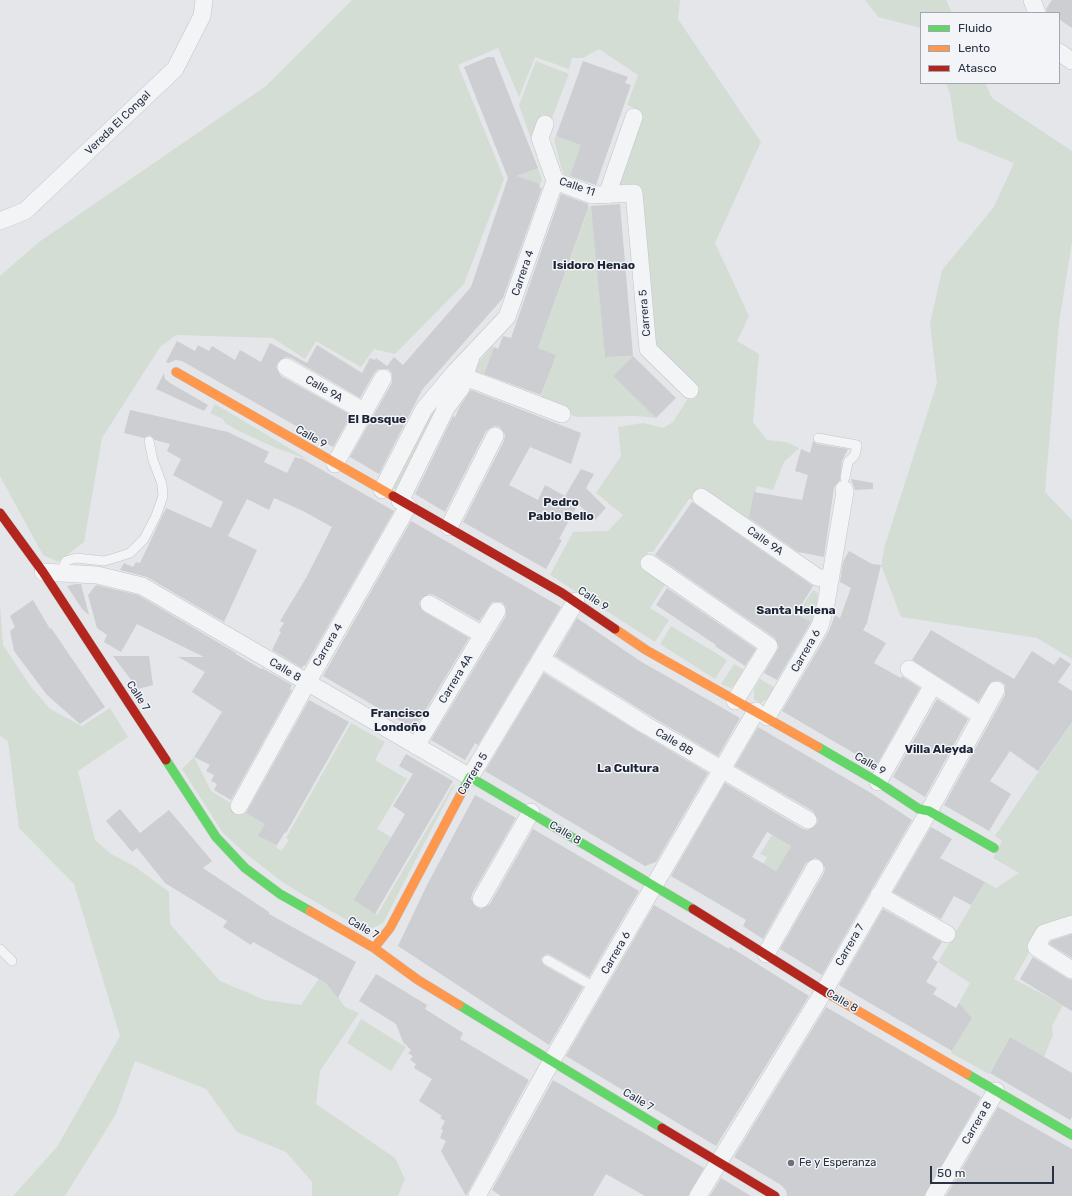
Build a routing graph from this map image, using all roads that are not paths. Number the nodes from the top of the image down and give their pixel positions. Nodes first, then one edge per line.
1 (204, 0) edge
2 (1032, 0) edge
3 (1037, 12) edge
4 (1060, 53) edge
5 (1072, 61) edge
6 (634, 117) dead end
7 (545, 124) dead end
8 (555, 181) junction
9 (634, 193) joint
10 (607, 195) junction
11 (0, 220) edge
12 (472, 355) junction
13 (286, 367) dead end
14 (176, 372) dead end
15 (465, 377) junction
16 (383, 378) dead end
17 (690, 390) dead end
18 (363, 411) junction
19 (562, 414) dead end
20 (495, 436) dead end
21 (818, 438) dead end
22 (149, 441) dead end
23 (335, 464) junction
24 (845, 484) joint
25 (382, 490) junction
26 (702, 497) dead end
27 (404, 504) junction
28 (0, 513) edge
29 (449, 527) junction
30 (649, 563) dead end
31 (41, 570) junction
32 (60, 573) junction
33 (830, 580) junction
34 (576, 601) junction
35 (429, 604) dead end
36 (497, 611) dead end
37 (483, 635) junction
38 (541, 660) junction
39 (908, 668) dead end
40 (307, 683) junction
41 (933, 685) junction
42 (996, 690) dead end
43 (735, 701) junction
44 (761, 714) junction
45 (982, 716) junction
46 (416, 746) junction
47 (722, 771) junction
48 (470, 777) junction
49 (878, 782) junction
50 (239, 806) dead end
51 (929, 811) junction
52 (531, 812) junction
53 (808, 820) dead end
54 (994, 848) dead end
55 (815, 868) dead end
56 (655, 886) junction
57 (879, 895) junction
58 (480, 899) dead end
59 (1072, 924) edge
60 (947, 934) dead end
61 (374, 948) junction
62 (0, 949) edge
63 (766, 954) junction
64 (547, 960) dead end
65 (12, 961) dead end
66 (1072, 970) edge
67 (596, 988) junction
68 (824, 991) junction
69 (551, 1062) junction
70 (996, 1091) junction
71 (1072, 1135) edge
72 (718, 1162) junction
73 (481, 1195) edge
74 (698, 1196) edge
75 (775, 1196) edge
76 (934, 1196) edge

1 - 11 street, Vereda El Congal
2 - 3 street
4 - 5 street
6 - 10 street
7 - 8 street, Calle 11
8 - 10 street, Calle 11
8 - 12 street, Carrera 4
9 - 10 street, Calle 11
9 - 17 street, Carrera 5
12 - 15 street, Carrera 4
12 - 25 street, Carrera 4
13 - 18 street, Calle 9A
14 - 23 main road, Calle 9
15 - 19 street
15 - 27 street, Carrera 4
16 - 18 street
18 - 23 street
20 - 29 street
21 - 24 lane
22 - 32 lane
23 - 25 main road, Calle 9
24 - 33 street, Carrera 6
25 - 27 main road, Calle 9
26 - 33 street, Calle 9A
27 - 29 main road, Calle 9
27 - 40 street, Carrera 4
28 - 31 main road, Calle 7
29 - 34 main road, Calle 9
30 - 43 street
31 - 32 street, Calle 8
31 - 61 main road, Calle 7
32 - 40 street, Calle 8
33 - 44 street, Carrera 6
34 - 38 street, Carrera 5
34 - 43 main road, Calle 9
35 - 37 street
36 - 37 street, Carrera 4A
37 - 46 street, Carrera 4A
38 - 47 street, Calle 8B
38 - 48 street, Carrera 5
39 - 41 street
40 - 46 street, Calle 8
40 - 50 street, Carrera 4
41 - 45 street
41 - 49 street
42 - 45 street, Carrera 7
43 - 44 main road, Calle 9
44 - 47 street, Carrera 6
44 - 49 main road, Calle 9
45 - 51 street, Carrera 7
46 - 48 street, Calle 8
47 - 53 street, Calle 8B
47 - 56 street, Carrera 6
48 - 52 main road, Calle 8
48 - 61 main road, Carrera 5
49 - 51 main road, Calle 9
51 - 54 main road, Calle 9
51 - 57 street, Carrera 7
52 - 56 main road, Calle 8
52 - 58 street
55 - 63 street
56 - 63 main road, Calle 8
56 - 67 street, Carrera 6
57 - 60 street
57 - 68 street, Carrera 7
59 - 66 street
61 - 69 main road, Calle 7
62 - 65 lane
63 - 68 main road, Calle 8
64 - 67 lane
67 - 69 street, Carrera 6
68 - 70 main road, Calle 8
68 - 72 street, Carrera 7
69 - 72 main road, Calle 7
69 - 73 street, Carrera 6
70 - 71 main road, Calle 8
70 - 76 street, Carrera 8
72 - 74 street, Carrera 7
72 - 75 main road, Calle 7

